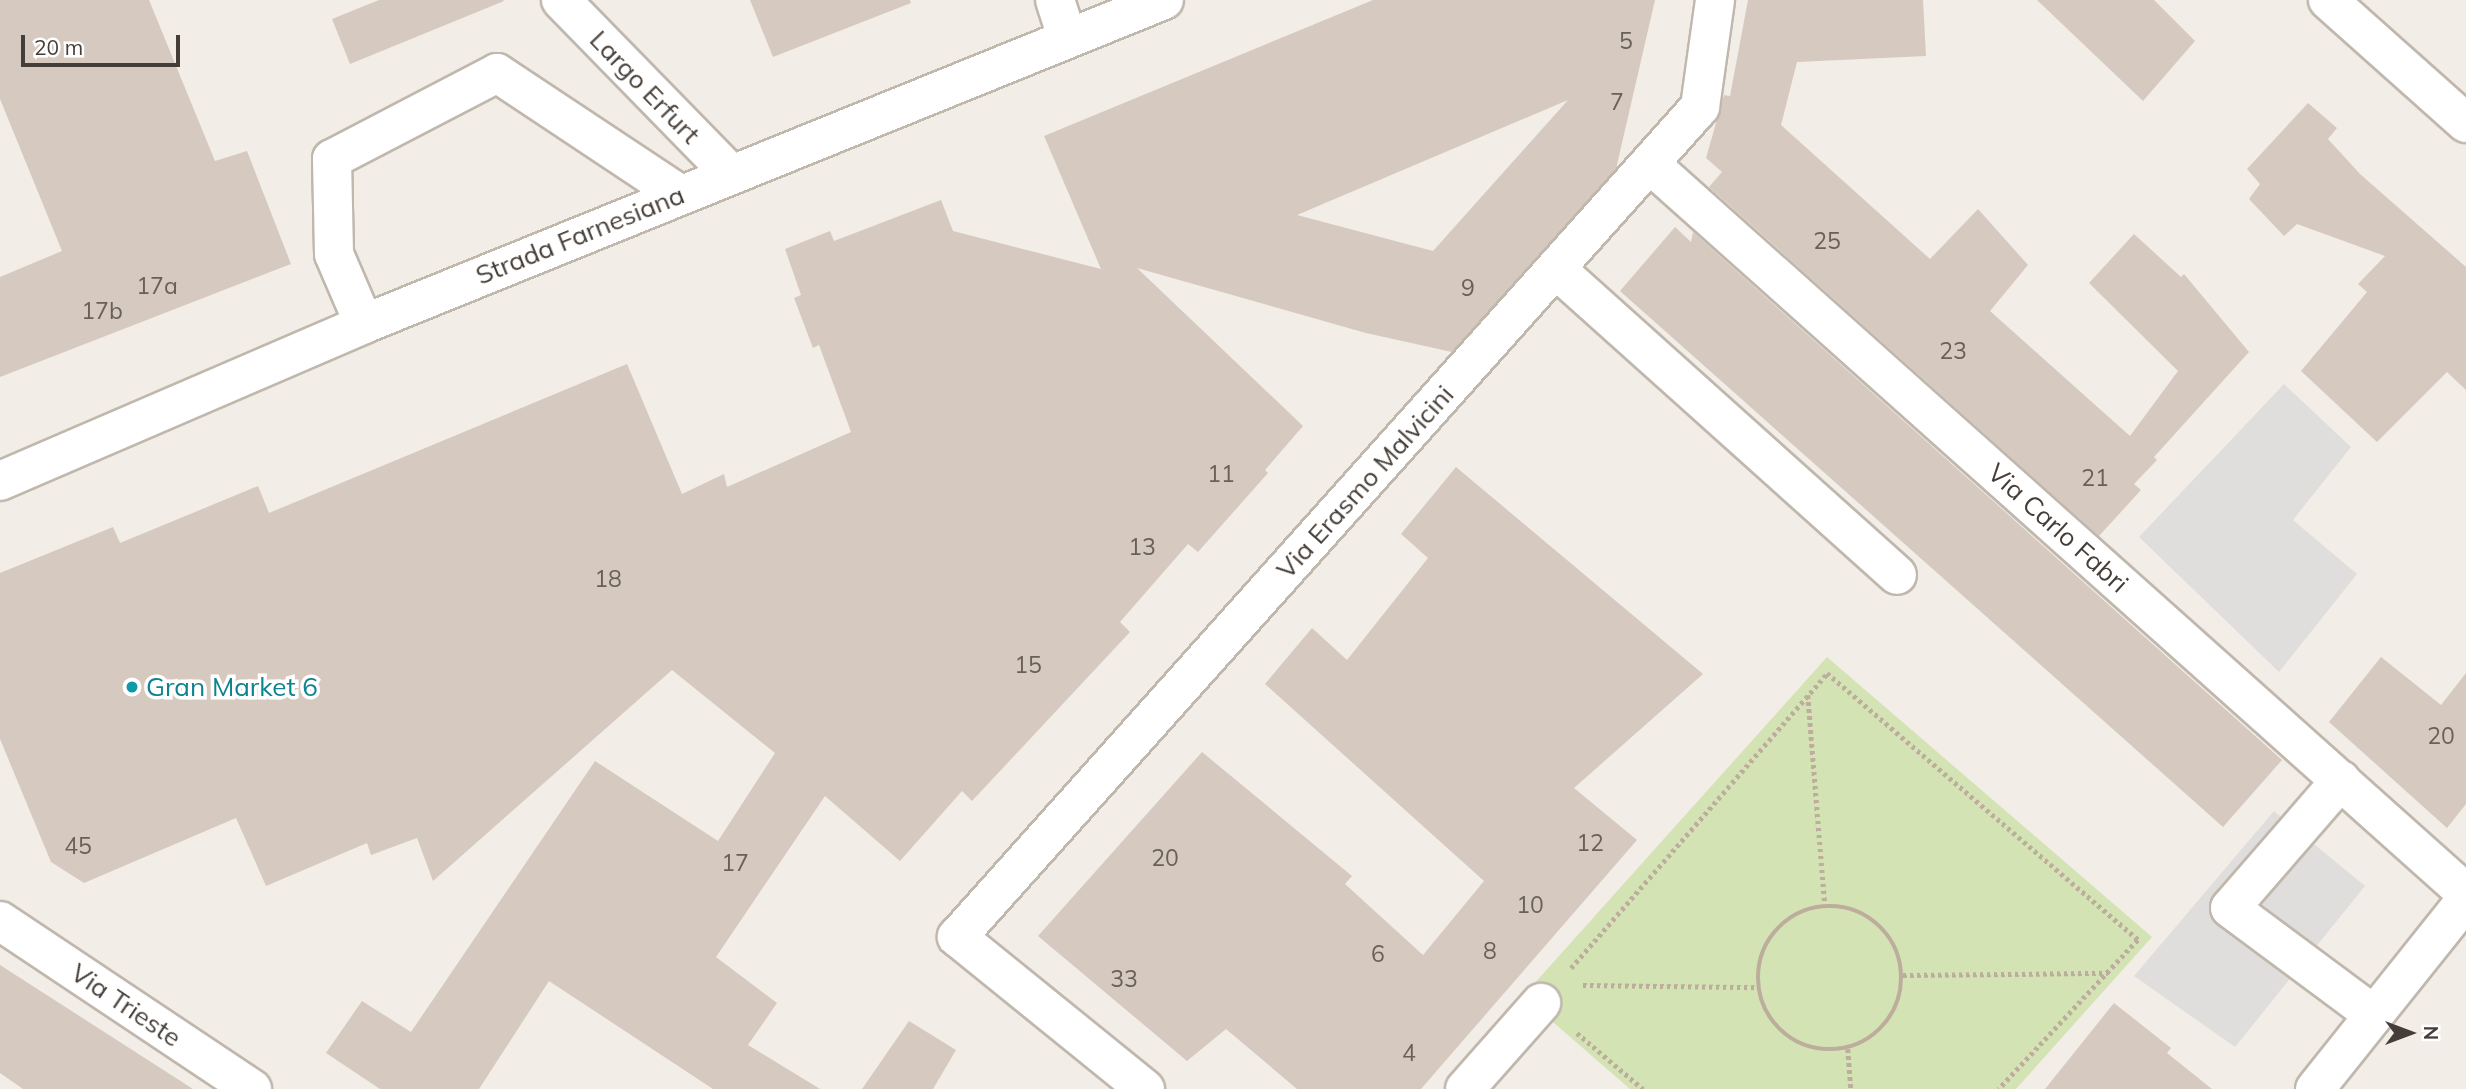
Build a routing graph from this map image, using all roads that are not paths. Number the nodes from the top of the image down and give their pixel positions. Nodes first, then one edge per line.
1 (561, 0) edge
2 (1055, 0) edge
3 (1164, 0) edge
4 (1715, 0) edge
5 (2328, 0) edge
6 (1067, 37) junction
7 (2466, 123) edge
8 (1650, 164) junction
9 (730, 173) junction
10 (679, 194) junction
11 (1556, 269) junction
12 (363, 324) junction
13 (0, 481) edge
14 (1897, 575) dead end
15 (2341, 780) junction
16 (2466, 893) edge
17 (2466, 900) edge
18 (0, 921) edge
19 (1548, 994) road end
20 (2374, 1015) junction
21 (252, 1089) edge
22 (1145, 1089) edge
23 (1465, 1089) edge
24 (2315, 1089) edge

1 - 9 street, Largo Erfurt
2 - 6 street
3 - 6 street, Strada Farnesiana
4 - 8 street, Via Erasmo Malvicini
5 - 7 street
6 - 9 street, Strada Farnesiana
8 - 11 street, Via Erasmo Malvicini
8 - 15 street, Via Carlo Fabri
9 - 10 street, Strada Farnesiana
10 - 12 street, Strada Farnesiana
10 - 12 street
11 - 14 street
11 - 22 street, Via Erasmo Malvicini
12 - 13 street, Strada Farnesiana
15 - 16 street, Via Carlo Fabri
15 - 20 street
17 - 20 street
18 - 21 street, Via Trieste
19 - 23 street
20 - 24 street

